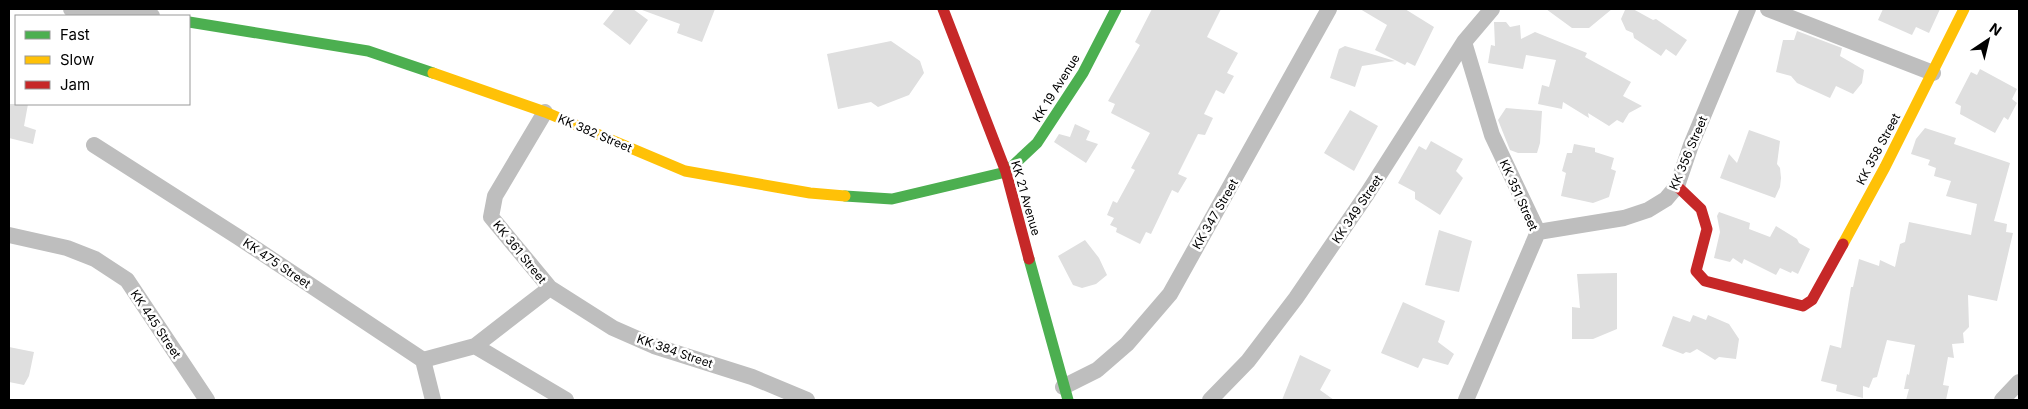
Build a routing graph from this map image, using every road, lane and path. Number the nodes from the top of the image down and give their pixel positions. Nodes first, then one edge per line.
1 (71, 9) edge
2 (943, 9) edge
3 (1116, 9) edge
4 (1329, 9) edge
5 (1492, 9) edge
6 (1748, 9) edge
7 (1768, 9) edge
8 (1964, 9) edge
9 (149, 13) edge
10 (190, 22) edge
11 (1464, 42) junction
12 (1933, 73) junction
13 (545, 112) junction
14 (94, 145) dead end
15 (1006, 172) junction
16 (1677, 186) junction
17 (1538, 232) junction
18 (9, 235) edge
19 (550, 288) junction
20 (476, 346) junction
21 (423, 360) junction
22 (2019, 382) edge
23 (1065, 394) edge
24 (207, 400) edge
25 (433, 400) edge
26 (566, 400) edge
27 (807, 400) edge
28 (1210, 400) edge
29 (1466, 400) edge
30 (2002, 400) edge

1 - 9 street
2 - 15 street, KK 21 Avenue
3 - 15 street, KK 19 Avenue
4 - 23 street, KK 347 Street
5 - 11 street, KK 349 Street
6 - 16 street, KK 356 Street
7 - 12 street
8 - 12 street, KK 358 Street
10 - 13 street, KK 382 Street
11 - 17 street, KK 351 Street
11 - 28 street, KK 349 Street
12 - 16 street, KK 358 Street
13 - 15 street, KK 382 Street
13 - 19 street, KK 361 Street
14 - 21 street, KK 475 Street
15 - 23 street, KK 21 Avenue
16 - 17 street, KK 356 Street
17 - 29 street, KK 351 Street
18 - 24 street, KK 445 Street
19 - 20 street, KK 361 Street
19 - 27 street, KK 384 Street
20 - 21 street, KK 361 Street
20 - 26 street
21 - 25 street
22 - 30 street

